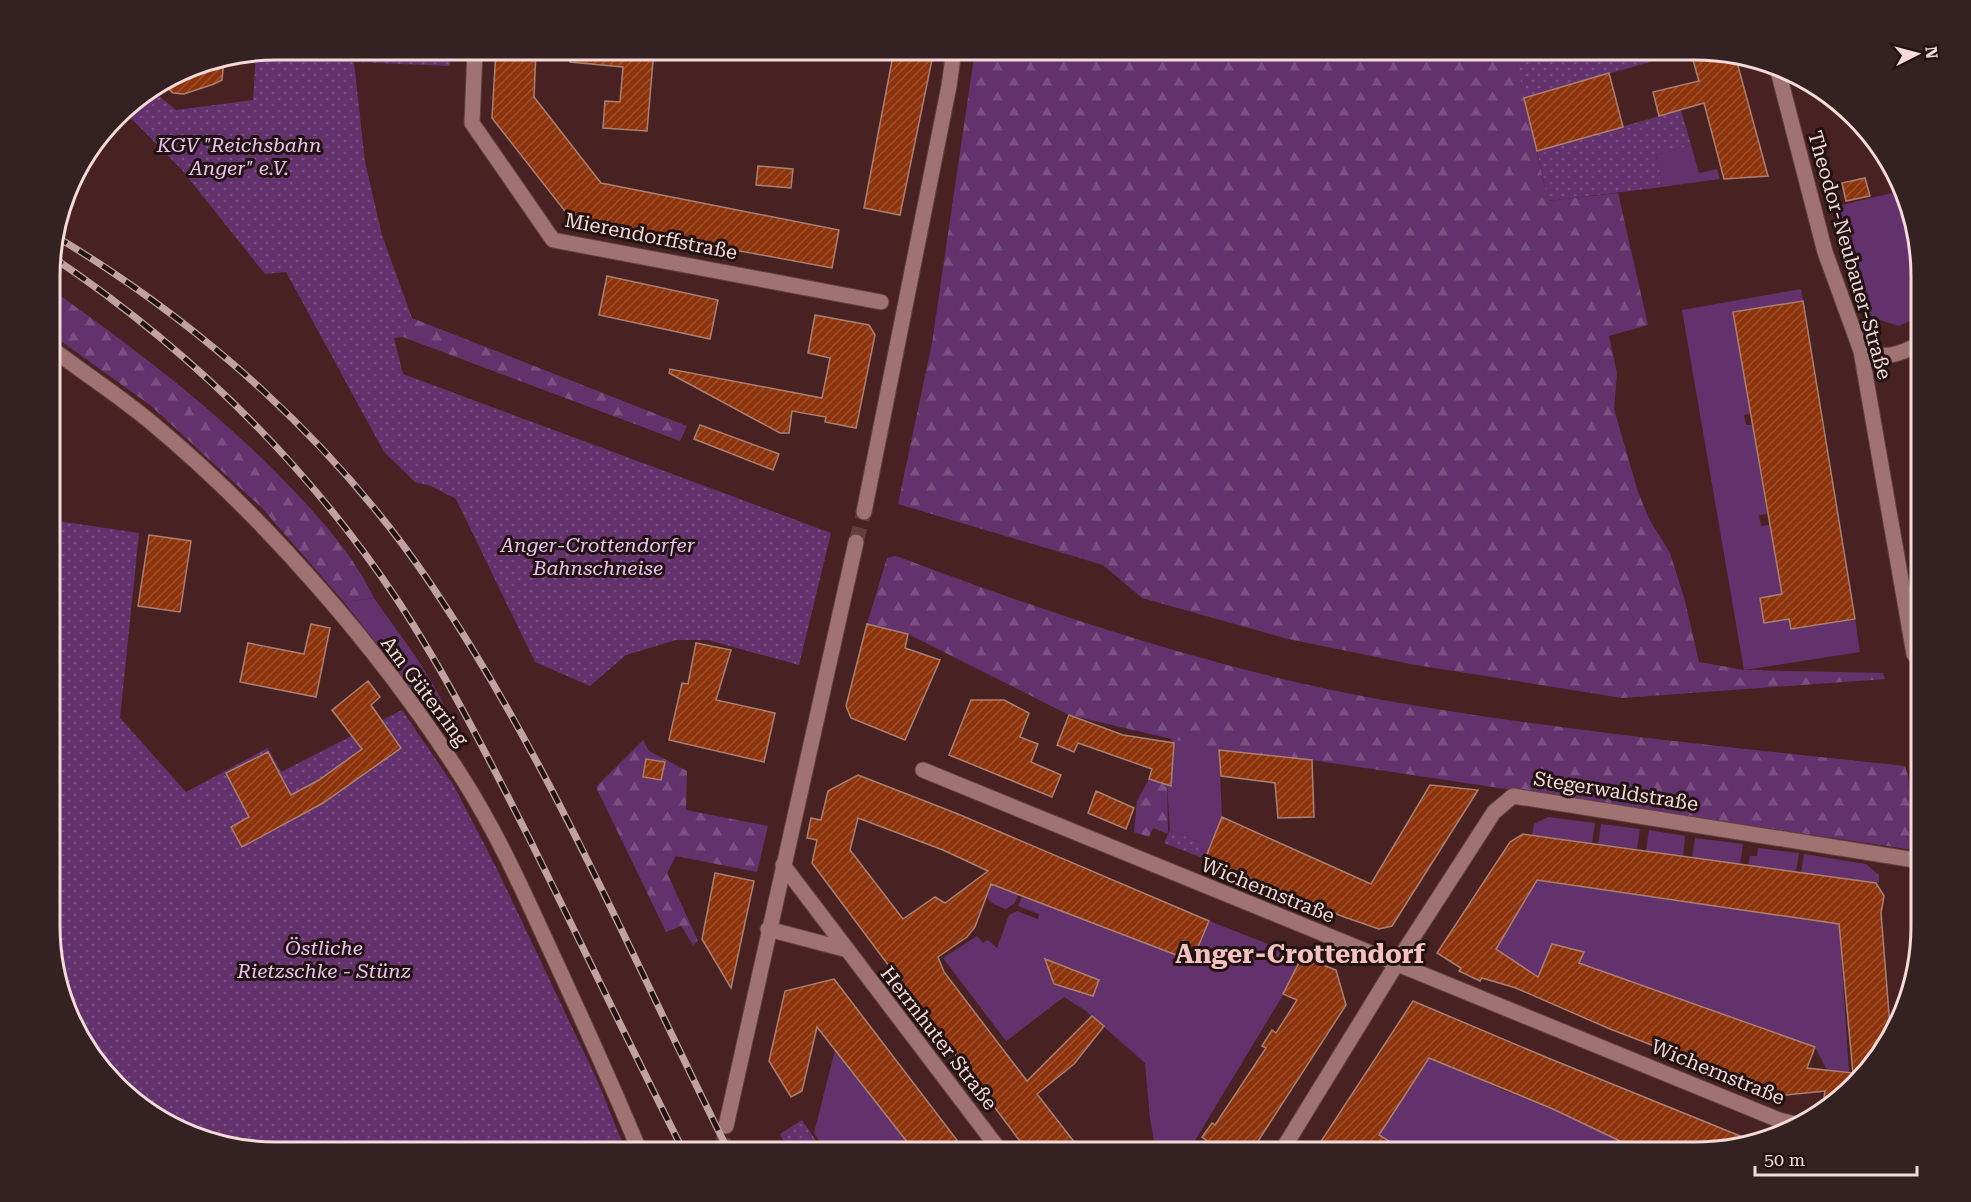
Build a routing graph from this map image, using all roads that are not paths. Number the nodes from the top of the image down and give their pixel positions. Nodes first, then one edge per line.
1 (475, 60) edge
2 (953, 60) edge
3 (1780, 77) edge
4 (881, 302) dead end
5 (1911, 349) edge
6 (1861, 351) junction
7 (60, 355) edge
8 (864, 512) tunnel mouth
9 (856, 543) tunnel mouth
10 (1911, 637) edge
11 (923, 770) dead end
12 (1911, 859) edge
13 (783, 865) junction
14 (768, 929) junction
15 (844, 949) junction
16 (1396, 965) junction
17 (1786, 1122) edge
18 (726, 1126) tunnel mouth
19 (636, 1142) edge
20 (993, 1142) edge
21 (1287, 1142) edge

1 - 4 street, Mierendorffstraße
2 - 8 street
3 - 6 street, Theodor-Neubauer-Straße
5 - 6 street
6 - 10 street, Theodor-Neubauer-Straße
7 - 19 street, Am Güterring
9 - 13 street
11 - 16 street, Wichernstraße
12 - 16 street, Stegerwaldstraße
13 - 14 street
13 - 15 street, Herrnhuter Straße
14 - 15 street
14 - 18 street
15 - 20 street, Herrnhuter Straße
16 - 17 street, Wichernstraße
16 - 21 street, Stegerwaldstraße

